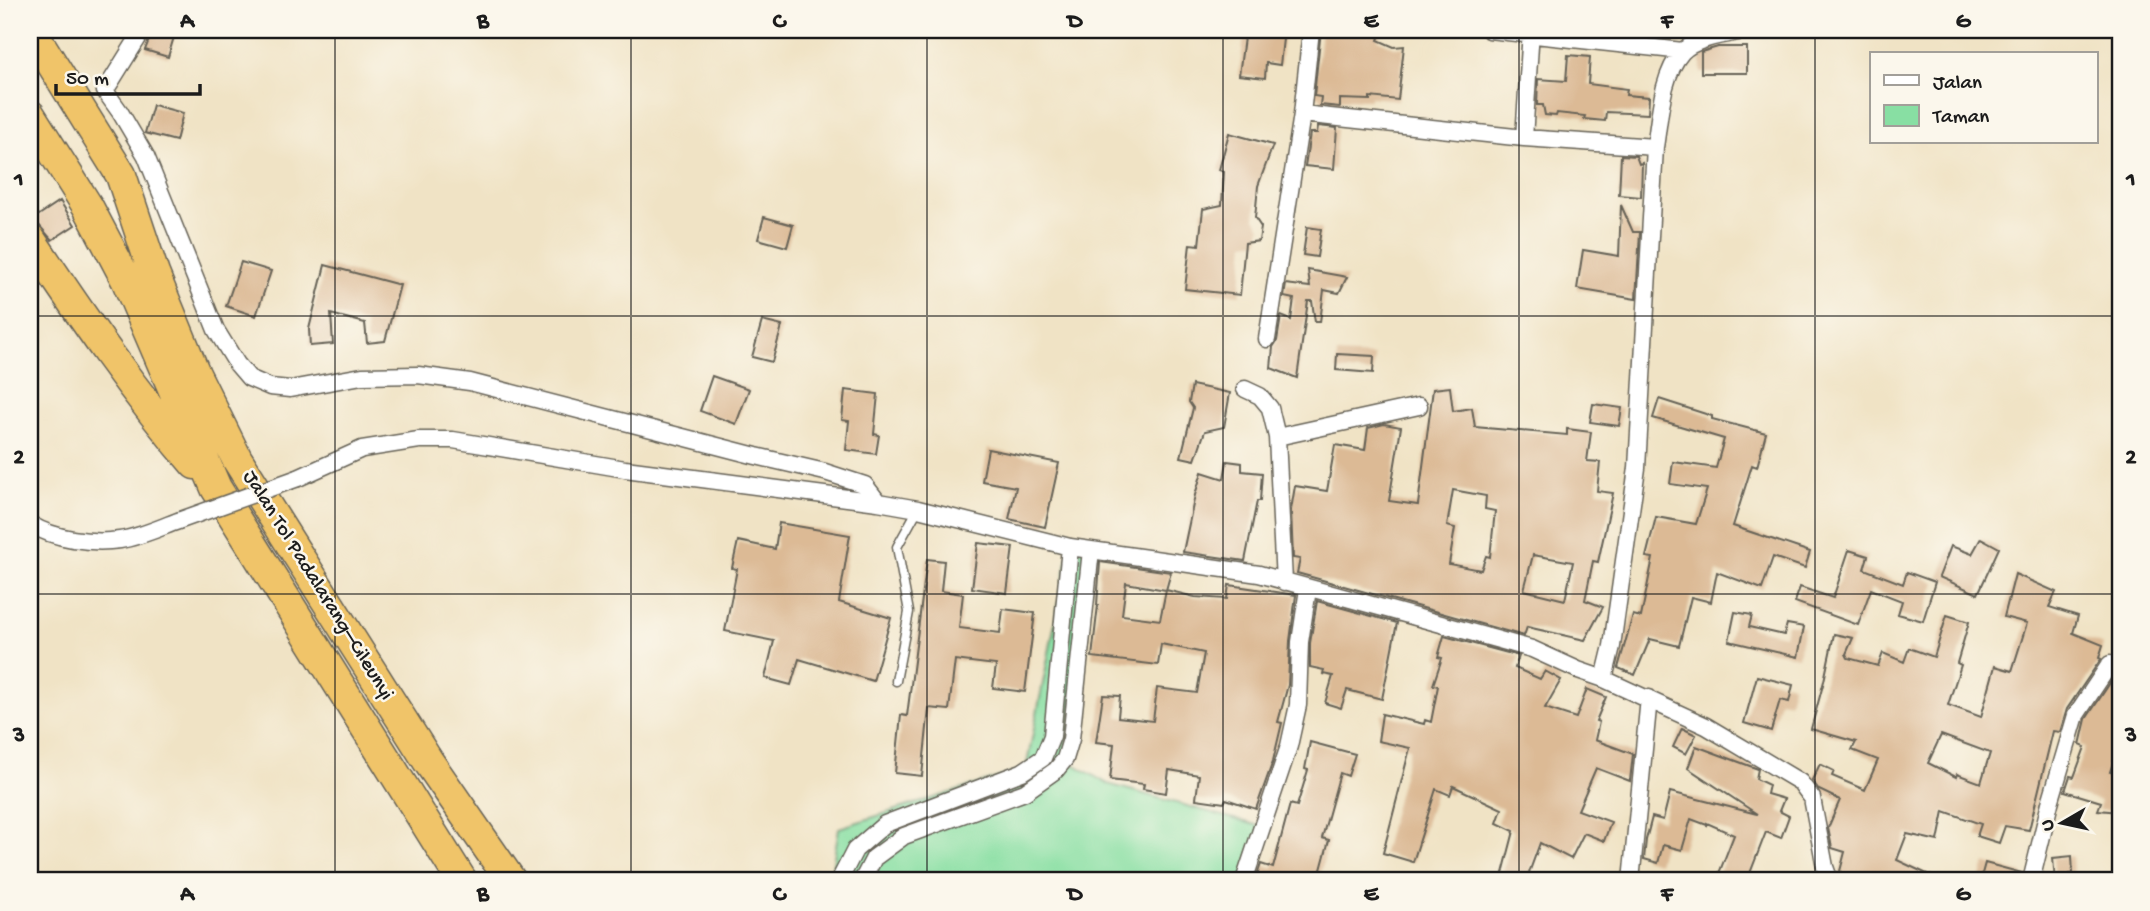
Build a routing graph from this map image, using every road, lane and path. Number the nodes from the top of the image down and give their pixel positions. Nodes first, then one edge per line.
1 (31, 30) edge
2 (143, 30) edge
3 (1311, 30) edge
4 (1489, 30) edge
5 (1749, 30) edge
6 (1531, 32) edge
7 (1683, 51) junction
8 (30, 62) edge
9 (1302, 114) junction
10 (30, 115) edge
11 (1524, 138) junction
12 (1655, 147) junction
13 (30, 239) edge
14 (154, 274) junction
15 (1267, 340) dead end
16 (1245, 389) dead end
17 (1419, 406) dead end
18 (1277, 437) junction
19 (216, 488) junction
20 (878, 502) junction
21 (918, 509) junction
22 (30, 524) edge
23 (1070, 547) junction
24 (1091, 550) junction
25 (1284, 582) junction
26 (1308, 589) junction
27 (2110, 663) dead end
28 (1604, 679) junction
29 (896, 681) dead end
30 (1649, 698) junction
31 (1052, 736) junction
32 (1071, 738) junction
33 (462, 881) edge
34 (511, 881) edge
35 (839, 881) edge
36 (862, 881) edge
37 (1244, 881) edge
38 (1631, 881) edge
39 (1830, 881) edge
40 (2031, 881) edge

1 - 14 highway
2 - 20 street
3 - 9 street
4 - 6 street
5 - 7 street
6 - 7 street
6 - 11 street
7 - 12 street
8 - 14 highway
9 - 11 street
9 - 15 street
10 - 19 highway
11 - 12 street
12 - 28 street
13 - 19 highway
14 - 34 highway, Jalan Tol Padalarang–Cileunyi
16 - 18 street
17 - 18 street
18 - 25 street
19 - 33 highway, Jalan Tol Padalarang–Cileunyi
20 - 21 street
20 - 22 street, bridge
21 - 23 street
21 - 29 lane
23 - 24 street
23 - 31 street
24 - 25 street
24 - 32 street
25 - 26 street
26 - 28 street
26 - 37 street
27 - 40 street
28 - 30 street
30 - 38 street
30 - 39 street
31 - 32 street
31 - 35 street
32 - 36 street

